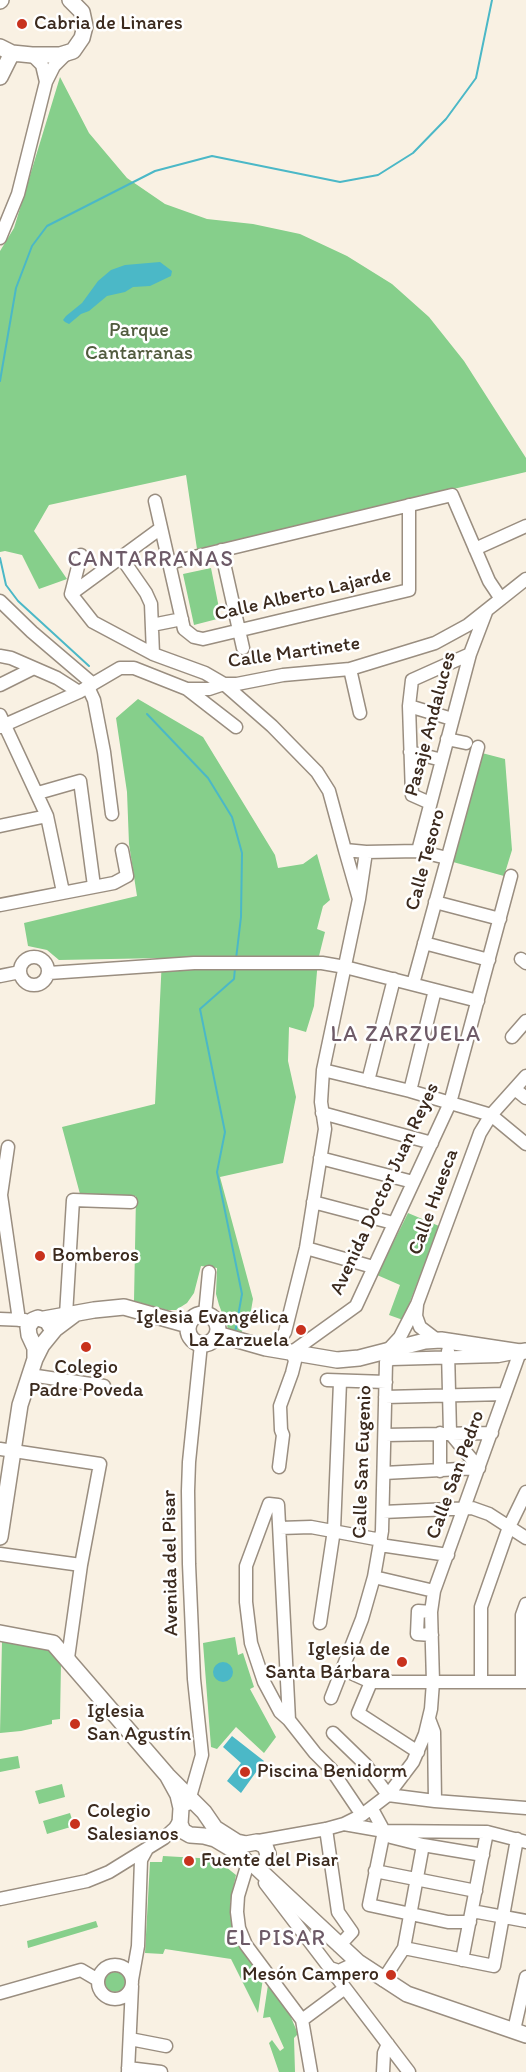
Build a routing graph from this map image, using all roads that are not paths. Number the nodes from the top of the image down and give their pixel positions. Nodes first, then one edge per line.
1 (70, 0) edge
2 (82, 4) edge
3 (3, 49) edge
4 (66, 54) junction
5 (32, 55) junction
6 (0, 77) edge
7 (46, 82) junction
8 (0, 238) edge
9 (155, 501) dead end
10 (408, 505) junction
11 (526, 526) edge
12 (161, 528) junction
13 (475, 549) junction
14 (221, 550) junction
15 (81, 555) dead end
16 (121, 557) junction
17 (169, 563) junction
18 (526, 579) edge
19 (72, 594) junction
20 (501, 599) junction
21 (0, 601) edge
22 (487, 610) junction
23 (182, 619) junction
24 (153, 625) junction
25 (239, 630) junction
26 (243, 648) dead end
27 (153, 654) junction
28 (470, 654) junction
29 (0, 656) edge
30 (34, 668) junction
31 (351, 669) junction
32 (224, 684) junction
33 (0, 685) edge
34 (87, 688) junction
35 (187, 688) junction
36 (409, 706) junction
37 (360, 713) dead end
38 (452, 719) junction
39 (2, 722) edge
40 (236, 727) dead end
41 (447, 739) junction
42 (410, 752) junction
43 (442, 759) junction
44 (38, 793) junction
45 (430, 802) junction
46 (112, 814) dead end
47 (47, 816) junction
48 (0, 826) edge
49 (122, 850) dead end
50 (345, 850) junction
51 (418, 850) junction
52 (366, 852) junction
53 (447, 858) junction
54 (511, 876) dead end
55 (94, 886) junction
56 (63, 892) junction
57 (359, 899) junction
58 (435, 902) junction
59 (0, 905) edge
60 (500, 919) junction
61 (424, 943) junction
62 (489, 960) junction
63 (345, 967) junction
64 (20, 972) junction
65 (49, 972) junction
66 (0, 975) edge
67 (394, 979) junction
68 (413, 984) junction
69 (435, 990) junction
70 (478, 1001) junction
71 (526, 1021) edge
72 (512, 1037) dead end
73 (323, 1070) junction
74 (526, 1076) edge
75 (368, 1081) junction
76 (515, 1089) junction
77 (410, 1091) junction
78 (526, 1098) edge
79 (450, 1103) junction
80 (322, 1113) junction
81 (491, 1116) junction
82 (432, 1143) junction
83 (526, 1144) edge
84 (8, 1147) dead end
85 (320, 1158) junction
86 (413, 1182) junction
87 (0, 1195) edge
88 (131, 1202) dead end
89 (313, 1202) junction
90 (393, 1223) junction
91 (306, 1248) junction
92 (373, 1267) junction
93 (209, 1272) dead end
94 (414, 1309) junction
95 (204, 1314) junction
96 (71, 1315) junction
97 (0, 1319) edge
98 (188, 1325) junction
99 (31, 1326) junction
100 (0, 1327) edge
101 (217, 1334) junction
102 (48, 1337) junction
103 (418, 1338) junction
104 (442, 1341) junction
105 (266, 1348) junction
106 (200, 1350) junction
107 (523, 1351) edge
108 (292, 1352) junction
109 (449, 1357) junction
110 (384, 1358) junction
111 (35, 1359) junction
112 (30, 1375) junction
113 (386, 1382) junction
114 (104, 1386) dead end
115 (505, 1395) junction
116 (450, 1396) junction
117 (386, 1397) junction
118 (445, 1433) junction
119 (492, 1433) junction
120 (385, 1435) junction
121 (6, 1450) edge
122 (279, 1467) dead end
123 (479, 1468) junction
124 (440, 1470) junction
125 (384, 1473) junction
126 (525, 1497) edge
127 (465, 1508) junction
128 (383, 1512) junction
129 (509, 1527) junction
130 (280, 1528) junction
131 (334, 1530) junction
132 (0, 1536) edge
133 (526, 1538) edge
134 (380, 1543) junction
135 (0, 1554) edge
136 (448, 1555) junction
137 (81, 1565) junction
138 (374, 1577) junction
139 (434, 1591) junction
140 (526, 1604) edge
141 (320, 1623) dead end
142 (0, 1633) edge
143 (68, 1658) junction
144 (342, 1670) junction
145 (371, 1682) junction
146 (433, 1682) junction
147 (481, 1682) junction
148 (524, 1682) edge
149 (331, 1698) dead end
150 (429, 1718) junction
151 (289, 1720) junction
152 (333, 1733) dead end
153 (418, 1752) junction
154 (167, 1775) junction
155 (405, 1775) junction
156 (197, 1777) junction
157 (185, 1794) junction
158 (388, 1795) junction
159 (411, 1799) junction
160 (435, 1801) junction
161 (526, 1808) edge
162 (367, 1812) junction
163 (204, 1815) junction
164 (185, 1824) junction
165 (344, 1824) junction
166 (326, 1829) junction
167 (384, 1831) junction
168 (487, 1832) junction
169 (288, 1835) junction
170 (522, 1840) edge
171 (252, 1843) junction
172 (423, 1845) junction
173 (147, 1849) junction
174 (483, 1855) junction
175 (257, 1864) junction
176 (375, 1870) junction
177 (417, 1880) junction
178 (476, 1891) junction
179 (0, 1899) edge
180 (410, 1914) junction
181 (471, 1916) junction
182 (504, 1917) junction
183 (526, 1921) edge
184 (138, 1946) junction
185 (342, 1948) junction
186 (404, 1948) junction
187 (462, 1959) junction
188 (357, 1962) junction
189 (118, 1965) junction
190 (336, 1969) junction
191 (98, 1980) junction
192 (383, 1980) junction
193 (132, 1983) junction
194 (525, 1986) edge
195 (345, 1988) junction
196 (0, 1993) edge
197 (112, 1999) junction
198 (131, 2018) junction
199 (302, 2020) junction
200 (520, 2032) edge
201 (130, 2039) junction
202 (388, 2044) junction
203 (166, 2046) dead end
204 (128, 2070) edge
205 (156, 2072) edge
206 (161, 2072) edge
207 (311, 2072) edge
208 (383, 2072) edge
209 (409, 2072) edge

1 - 2 main road
2 - 4 main road
3 - 5 main road
3 - 6 main road
4 - 5 main road
4 - 7 street
5 - 7 street
7 - 8 street
9 - 12 street
10 - 13 street
10 - 14 street
10 - 25 street, Calle Alberto Lajarde
11 - 13 street
12 - 16 street
12 - 17 street
13 - 20 street
14 - 17 street
14 - 25 street
15 - 19 street
16 - 19 street
16 - 24 street
17 - 23 street
18 - 20 street, Calle Martinete
19 - 27 street, Calle Martinete
20 - 22 street, Calle Martinete
21 - 34 street
22 - 28 street, Pasaje Andaluces
22 - 31 street, Calle Martinete
23 - 24 street
23 - 25 street, Calle Alberto Lajarde
24 - 27 street
25 - 26 street
27 - 32 street, Calle Martinete
28 - 36 street
28 - 38 street, Pasaje Andaluces
29 - 30 street
30 - 33 street
30 - 34 street
31 - 32 street, Calle Martinete
31 - 37 street
32 - 35 street
32 - 50 street
34 - 35 street
34 - 39 street
34 - 46 street
35 - 40 street
36 - 38 street
36 - 42 street
38 - 41 street, Pasaje Andaluces
39 - 44 street
41 - 43 street, Pasaje Andaluces
41 - 53 street, Calle Tesoro
42 - 43 street
42 - 45 street
43 - 45 street, Pasaje Andaluces
44 - 47 street
44 - 55 street
45 - 51 street, Pasaje Andaluces
47 - 48 street
47 - 56 street
49 - 55 street
50 - 52 street
50 - 57 street
51 - 52 street
51 - 53 street
52 - 57 street
53 - 58 street, Calle Tesoro
54 - 60 street, Avenida Doctor Juan Reyes
55 - 56 street
56 - 59 street
57 - 63 street
58 - 60 street
58 - 61 street, Calle Tesoro
60 - 62 street, Avenida Doctor Juan Reyes
61 - 62 street
61 - 68 street, Calle Tesoro
62 - 70 street, Avenida Doctor Juan Reyes
63 - 65 street
63 - 67 street
63 - 73 street
64 - 65 street
64 - 65 street
64 - 66 street
67 - 68 street
67 - 75 street
68 - 69 street
69 - 70 street
69 - 77 street
70 - 79 street, Avenida Doctor Juan Reyes
71 - 72 street
73 - 75 street
73 - 80 street
74 - 76 street, Calle Huesca
75 - 77 street
76 - 78 street
76 - 81 street, Calle Huesca
77 - 79 street
79 - 81 street
79 - 82 street, Avenida Doctor Juan Reyes
80 - 82 street
80 - 85 street
81 - 83 street
81 - 94 street, Calle Huesca
82 - 86 street, Avenida Doctor Juan Reyes
84 - 87 street
85 - 86 street
85 - 89 street
86 - 90 street, Avenida Doctor Juan Reyes
87 - 99 street
88 - 96 street
89 - 90 street
89 - 91 street
90 - 92 street, Avenida Doctor Juan Reyes
91 - 92 street
91 - 105 street
92 - 108 street, Avenida Doctor Juan Reyes
93 - 95 street
94 - 103 street, Calle Huesca
94 - 110 street, Calle Huesca
95 - 98 main road
95 - 101 main road
96 - 98 main road
96 - 99 main road
96 - 102 main road
97 - 99 street
98 - 106 main road
99 - 100 street
99 - 102 main road
99 - 111 main road
101 - 105 main road
101 - 106 main road
102 - 111 main road
103 - 104 main road
103 - 110 main road
104 - 107 main road
104 - 109 street
105 - 108 main road
106 - 156 street, Avenida del Pisar
107 - 109 street
107 - 115 street, Calle San Pedro
108 - 110 main road
108 - 122 street
109 - 110 street
109 - 116 street
110 - 113 street, Calle San Eugenio
111 - 112 main road
112 - 114 street
112 - 121 main road
113 - 117 street, Calle San Eugenio
113 - 131 street
115 - 116 street
115 - 119 street, Calle San Pedro
116 - 117 street
116 - 118 street
117 - 120 street, Calle San Eugenio
118 - 119 street
118 - 120 street
118 - 123 street
118 - 124 street
119 - 123 street, Calle San Pedro
120 - 125 street, Calle San Eugenio
121 - 132 main road
121 - 137 street
123 - 124 street
123 - 127 street, Calle San Pedro
124 - 125 street
125 - 128 street, Calle San Eugenio
126 - 129 street
127 - 128 street
127 - 129 street
127 - 136 street, Calle San Pedro
128 - 134 street, Calle San Eugenio
129 - 133 street
129 - 147 street
130 - 131 street
130 - 151 street
130 - 151 street
131 - 134 street
131 - 141 street
134 - 136 street
134 - 138 street, Calle San Eugenio
135 - 137 street
136 - 139 street, Calle San Pedro
137 - 143 street
138 - 139 street
138 - 144 street, Calle San Eugenio
139 - 146 street, Calle San Pedro
140 - 148 street
142 - 143 main road
143 - 154 main road
144 - 145 street
144 - 149 street, Calle San Eugenio
145 - 146 street
145 - 153 street
146 - 147 street
146 - 150 street, Calle San Pedro
147 - 148 street
150 - 153 street, Calle San Pedro
150 - 160 street, Calle San Pedro
151 - 162 street
152 - 158 street
153 - 155 street, Calle San Pedro
154 - 157 main road
154 - 164 main road
155 - 158 street, Calle San Pedro
155 - 159 street
156 - 157 street, Avenida del Pisar
156 - 163 street, Avenida del Pisar
157 - 163 main road
157 - 164 street, Avenida del Pisar
158 - 159 street
158 - 162 street, Calle San Pedro
159 - 160 street
160 - 161 street
162 - 165 street, Calle San Pedro
162 - 167 street
163 - 164 main road
163 - 164 main road
163 - 171 main road
164 - 173 street, Avenida del Pisar
164 - 175 main road
165 - 166 street
165 - 167 street
166 - 169 street
166 - 185 street
167 - 168 street
167 - 172 street
167 - 176 street
168 - 170 street
168 - 174 street
169 - 171 street
169 - 175 street
170 - 182 street
171 - 175 main road
172 - 174 street
172 - 177 street
173 - 179 street, Avenida del Pisar
173 - 184 street
174 - 178 street
175 - 185 main road
175 - 190 street
175 - 199 street
176 - 177 street
176 - 180 street
177 - 178 street
177 - 180 street
178 - 181 street
180 - 181 street
180 - 186 street
181 - 182 street
181 - 187 street
182 - 183 street
182 - 187 street
184 - 189 street
184 - 193 street
185 - 188 main road
185 - 190 street
186 - 187 street
186 - 192 street
188 - 190 street
188 - 192 main road
189 - 191 street
189 - 193 street
190 - 195 street
191 - 196 street
191 - 197 street
192 - 200 main road
193 - 197 street
193 - 198 street
194 - 200 street
195 - 199 street
195 - 202 street
197 - 198 street
198 - 201 street
199 - 207 street
201 - 203 street
201 - 204 street
202 - 208 street
202 - 209 street
204 - 205 street
205 - 206 street

